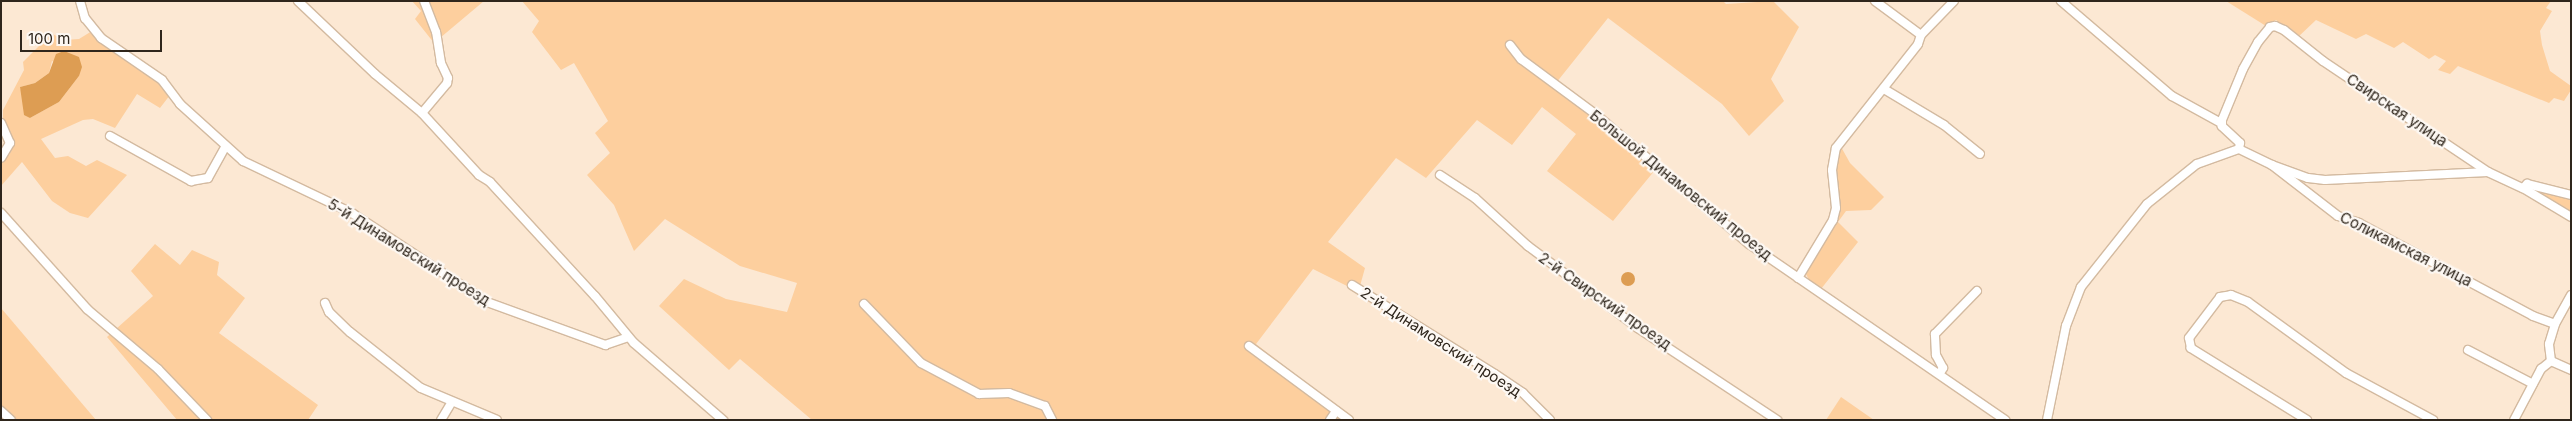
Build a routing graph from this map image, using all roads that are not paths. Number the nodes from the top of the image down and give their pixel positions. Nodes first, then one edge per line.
1 (80, 1) edge
2 (298, 1) edge
3 (424, 1) edge
4 (1875, 1) edge
5 (1954, 1) edge
6 (2061, 1) edge
7 (1921, 35) junction
8 (1510, 46) dead end
9 (1884, 89) junction
10 (422, 113) junction
11 (1, 123) edge
12 (2221, 123) junction
13 (110, 136) dead end
14 (225, 147) junction
15 (2239, 149) junction
16 (1980, 154) dead end
17 (1, 158) edge
18 (2272, 165) junction
19 (2488, 172) junction
20 (1440, 175) dead end
21 (2523, 188) junction
22 (2571, 195) edge
23 (1, 213) edge
24 (2571, 217) edge
25 (1798, 278) junction
26 (1352, 285) dead end
27 (1977, 291) dead end
28 (2571, 295) edge
29 (325, 302) dead end
30 (864, 304) dead end
31 (2555, 324) junction
32 (628, 337) junction
33 (1249, 346) dead end
34 (2468, 350) dead end
35 (2551, 361) junction
36 (2571, 370) edge
37 (1940, 373) junction
38 (2533, 384) junction
39 (452, 402) junction
40 (1, 411) edge
41 (1336, 411) junction
42 (11, 420) edge
43 (207, 420) edge
44 (440, 420) edge
45 (498, 420) edge
46 (722, 420) edge
47 (1052, 420) edge
48 (1330, 420) edge
49 (1348, 420) edge
50 (1550, 420) edge
51 (1777, 420) edge
52 (2005, 420) edge
53 (2047, 420) edge
54 (2307, 420) edge
55 (2433, 420) edge
56 (2514, 420) edge

1 - 14 street, 5-й Динамовский проезд
2 - 10 street
3 - 10 street
4 - 7 street
5 - 7 street
6 - 12 street
7 - 9 street
8 - 25 street, Большой Динамовский проезд
9 - 16 street
9 - 25 street
10 - 32 street
11 - 17 street
12 - 15 street
12 - 19 street, Свирская улица
13 - 14 street
14 - 32 street, 5-й Динамовский проезд
15 - 18 street, Соликамская улица
15 - 53 street
18 - 19 street
18 - 31 street, Соликамская улица
19 - 21 street, Свирская улица
20 - 51 street, 2-й Свирский проезд
21 - 22 street, Свирская улица
21 - 24 street, Свирская улица
23 - 43 street
25 - 37 street, Большой Динамовский проезд
26 - 50 street, 2-й Динамовский проезд
27 - 37 street
28 - 31 street
29 - 39 street
30 - 47 street
31 - 35 street
32 - 46 street
33 - 41 street
34 - 38 street
35 - 36 street
35 - 38 street
37 - 52 street, Большой Динамовский проезд
38 - 56 street
39 - 44 street
39 - 45 street
40 - 42 street
41 - 48 street
41 - 49 street
54 - 55 street

